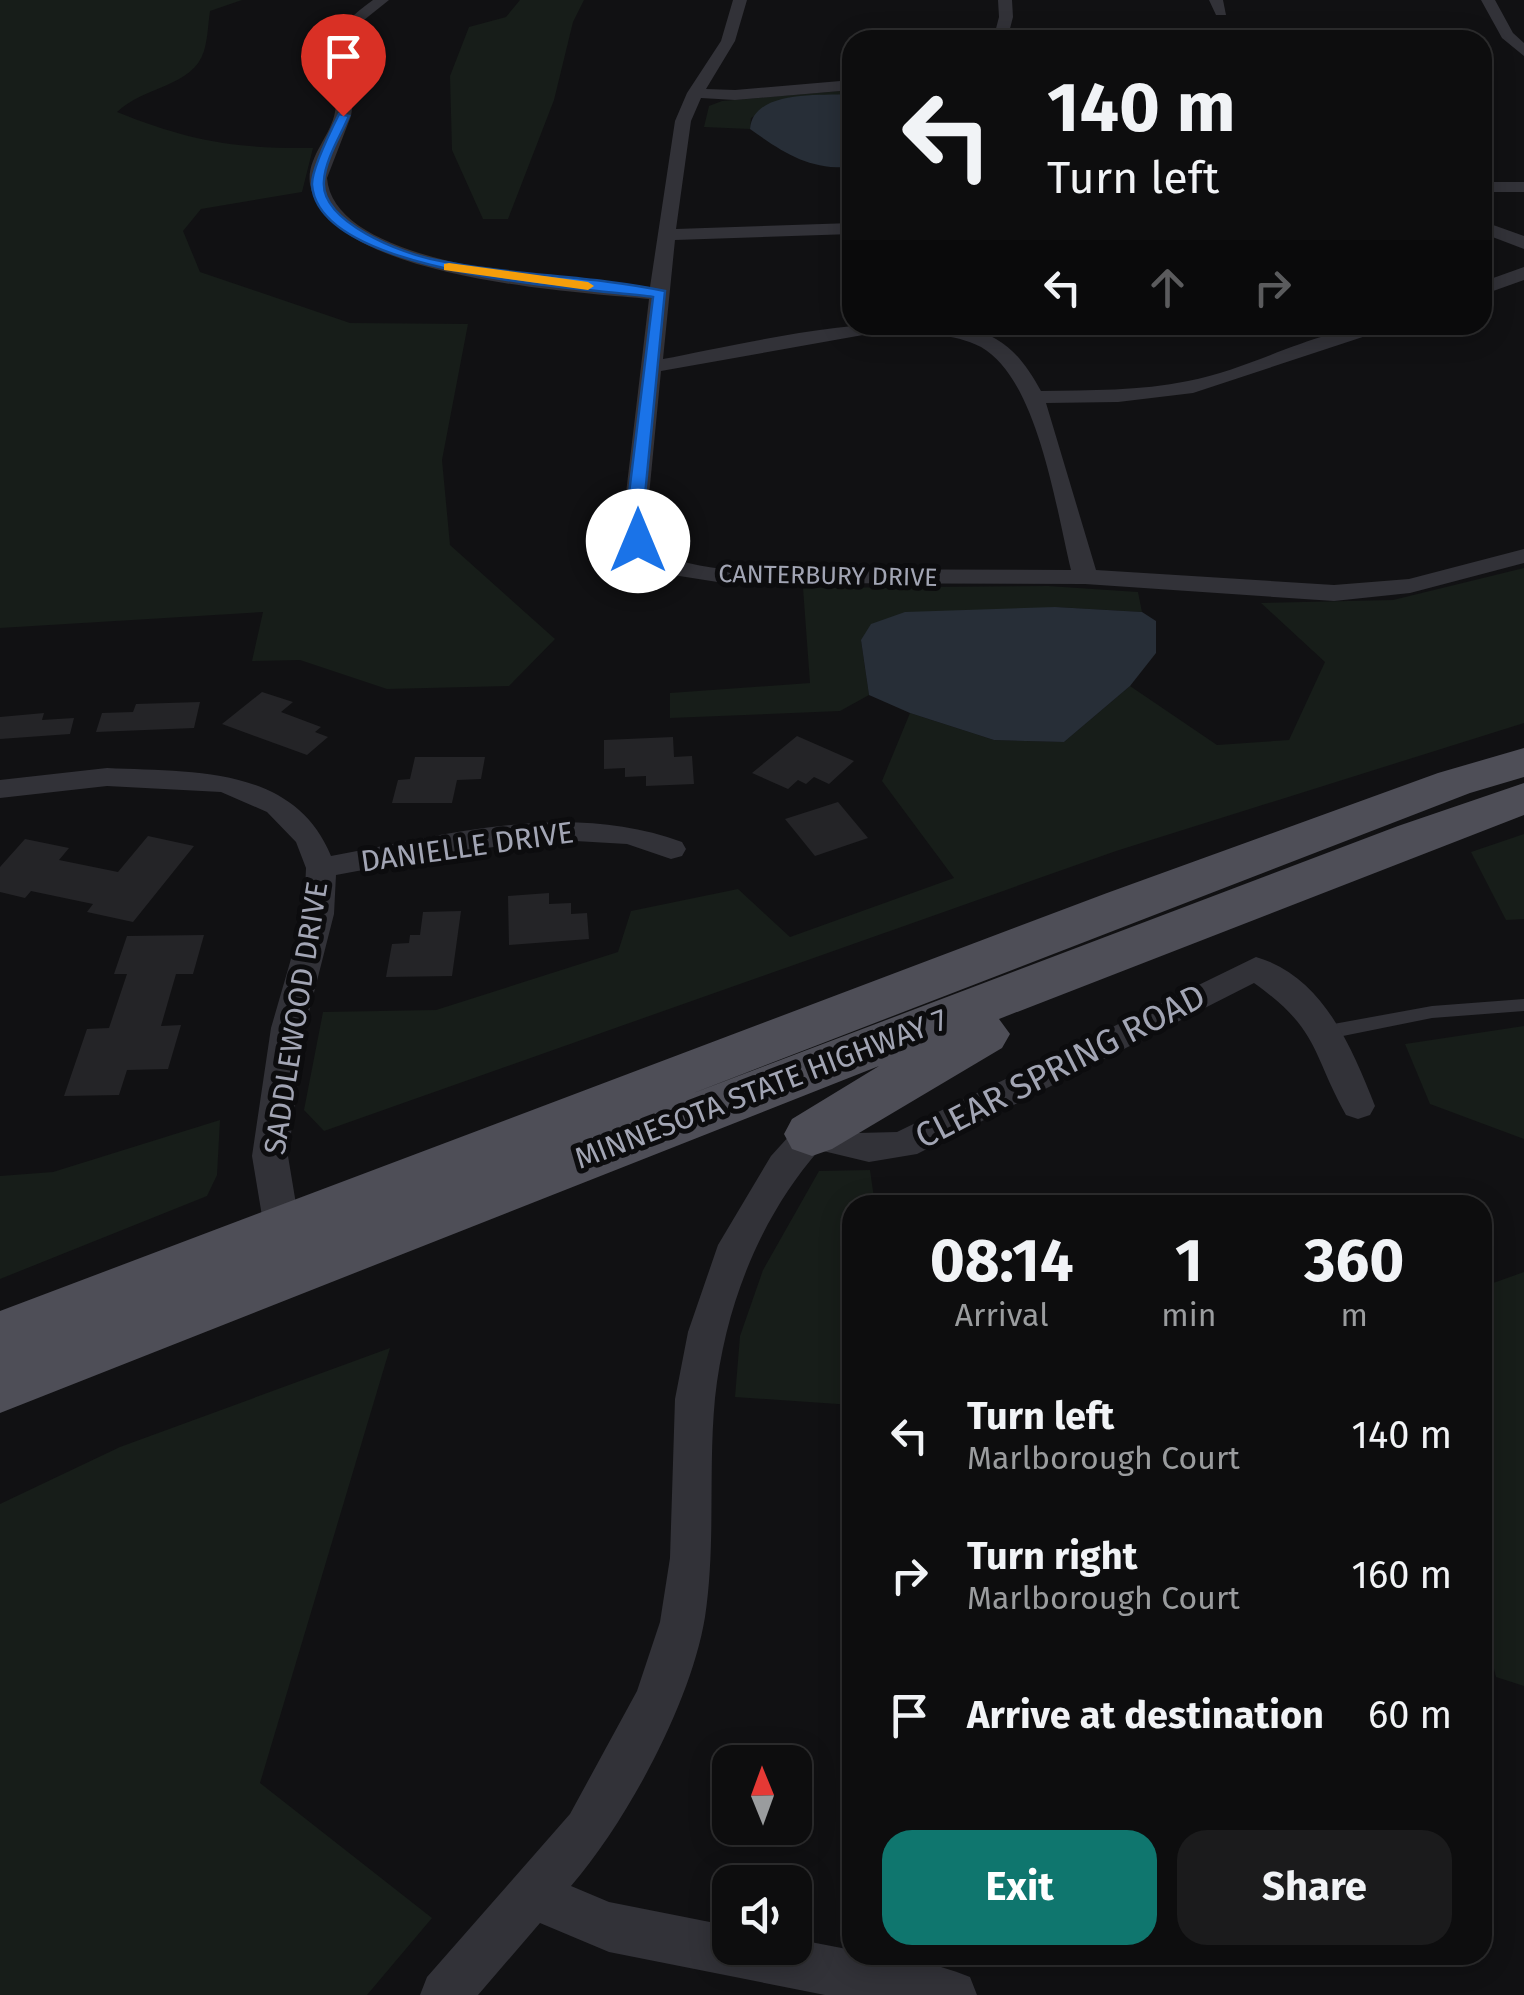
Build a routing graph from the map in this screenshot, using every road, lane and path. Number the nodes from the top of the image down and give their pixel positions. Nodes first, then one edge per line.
1 (382, 0) edge
2 (740, 0) edge
3 (1005, 0) edge
4 (1488, 0) edge
5 (1003, 30) edge
6 (1524, 51) edge
7 (842, 87) edge
8 (695, 93) junction
9 (1492, 187) edge
10 (1524, 188) edge
11 (842, 229) edge
12 (1492, 230) edge
13 (666, 236) junction
14 (1524, 243) edge
15 (1524, 273) edge
16 (1492, 284) edge
17 (660, 294) junction
18 (842, 333) edge
19 (966, 335) edge
20 (1350, 335) edge
21 (651, 367) junction
22 (1036, 397) junction
23 (1524, 556) edge
24 (1085, 577) junction
25 (1524, 762) edge
26 (0, 789) edge
27 (1524, 798) edge
28 (671, 849) dead end
29 (320, 868) junction
30 (1156, 937) junction
31 (1524, 1006) edge
32 (1328, 1032) junction
33 (1358, 1106) dead end
34 (812, 1134) junction
35 (282, 1228) junction
36 (0, 1338) edge
37 (0, 1385) edge
38 (531, 1894) junction
39 (444, 1995) edge
40 (952, 1995) edge

1 - 17 street
2 - 8 street, CANTERBURY DRIVE
3 - 5 street
4 - 6 street
7 - 8 street
8 - 13 street, CANTERBURY DRIVE
9 - 10 street
11 - 13 street
12 - 14 street
13 - 17 street, CANTERBURY DRIVE
15 - 16 street
17 - 21 street, CANTERBURY DRIVE
18 - 21 street
19 - 22 street
20 - 22 street
21 - 24 street, CANTERBURY DRIVE
22 - 24 street
23 - 24 street, CANTERBURY DRIVE
25 - 35 main road, MINNESOTA STATE HIGHWAY 7
26 - 29 street, SADDLEWOOD DRIVE
27 - 30 main road, MINNESOTA STATE HIGHWAY 7
28 - 29 street, DANIELLE DRIVE
29 - 35 street, SADDLEWOOD DRIVE
30 - 34 main road
30 - 37 main road, MINNESOTA STATE HIGHWAY 7
31 - 32 lane
32 - 33 street, CLEAR SPRING ROAD
32 - 34 street, CLEAR SPRING ROAD
34 - 38 street
35 - 36 main road, MINNESOTA STATE HIGHWAY 7
38 - 39 street
38 - 40 street

